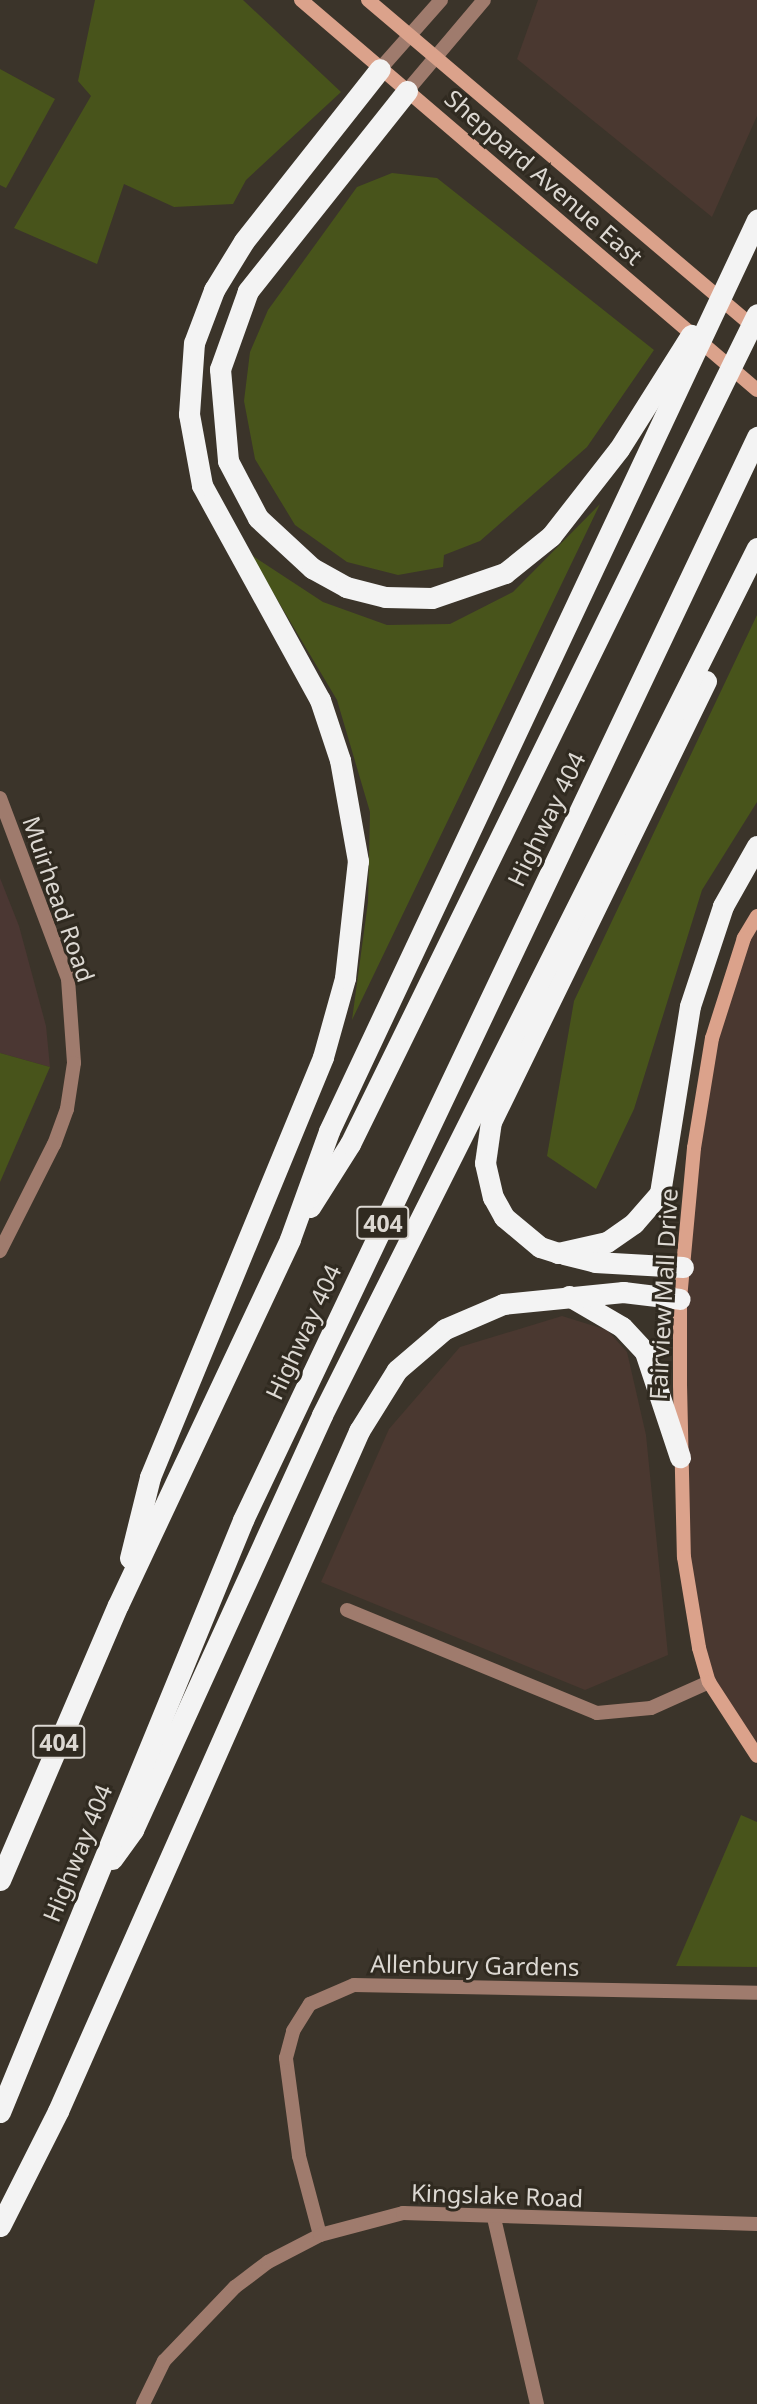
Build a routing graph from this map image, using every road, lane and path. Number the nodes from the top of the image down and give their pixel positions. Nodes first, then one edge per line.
1 (301, 0) edge
2 (368, 0) edge
3 (441, 0) edge
4 (484, 0) edge
5 (411, 38) junction
6 (435, 56) junction
7 (380, 69) junction
8 (407, 91) junction
9 (757, 220) edge
10 (746, 244) junction
11 (757, 314) edge
12 (757, 330) edge
13 (757, 390) edge
14 (757, 437) edge
15 (757, 548) edge
16 (757, 578) edge
17 (0, 798) edge
18 (757, 846) edge
19 (757, 916) edge
20 (290, 1239) junction
21 (0, 1251) edge
22 (558, 1253) junction
23 (683, 1267) junction
24 (567, 1295) junction
25 (680, 1300) junction
26 (680, 1457) junction
27 (118, 1605) junction
28 (347, 1611) dead end
29 (709, 1682) junction
30 (757, 1756) edge
31 (0, 1880) edge
32 (90, 1889) junction
33 (757, 1993) edge
34 (0, 2112) edge
35 (494, 2218) junction
36 (757, 2224) edge
37 (0, 2226) edge
38 (320, 2235) junction
39 (143, 2404) edge
40 (537, 2404) edge

1 - 7 main road, Sheppard Avenue East
2 - 5 main road, Sheppard Avenue East
3 - 5 street
4 - 6 street
5 - 6 main road, Sheppard Avenue East
5 - 7 street
6 - 8 street
6 - 12 main road, Sheppard Avenue East
7 - 8 main road, Sheppard Avenue East
7 - 27 highway
8 - 10 highway
8 - 13 main road, Sheppard Avenue East
9 - 10 highway, Highway 404 / 404
10 - 20 highway, Highway 404 / 404
11 - 20 highway, Highway 404 / 404
14 - 32 highway, Highway 404 / 404
15 - 32 highway
16 - 22 highway
17 - 21 street, Muirhead Road
18 - 22 highway
19 - 23 main road, Fairview Mall Drive
20 - 27 highway, Highway 404 / 404
22 - 23 highway
23 - 25 main road, Fairview Mall Drive
24 - 25 highway
24 - 26 highway
24 - 37 highway
25 - 26 main road, Fairview Mall Drive
26 - 29 main road, Fairview Mall Drive
27 - 31 highway, Highway 404 / 404
28 - 29 street
29 - 30 main road, Fairview Mall Drive
32 - 34 highway, Highway 404 / 404
33 - 38 street, Allenbury Gardens
35 - 36 street, Kingslake Road
35 - 38 street, Kingslake Road
35 - 40 street
38 - 39 street, Kingslake Road

